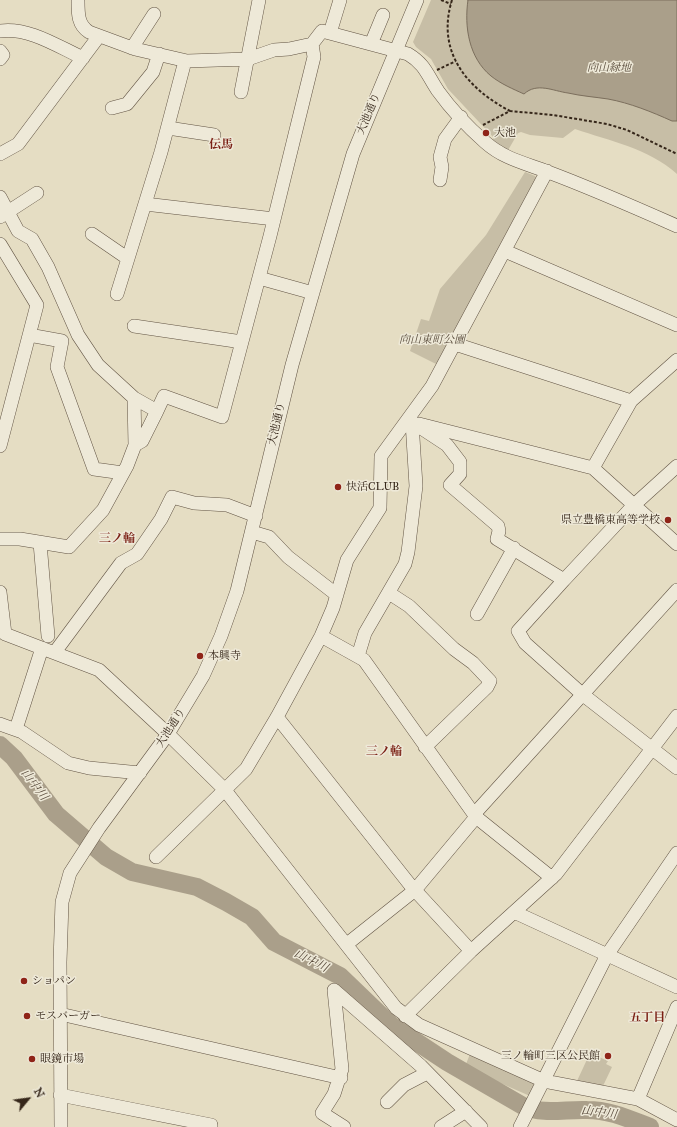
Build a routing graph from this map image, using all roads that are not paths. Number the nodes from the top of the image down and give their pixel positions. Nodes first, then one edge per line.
1 (259, 0) edge
2 (340, 0) edge
3 (417, 0) edge
4 (78, 1) edge
5 (154, 14) dead end
6 (383, 15) dead end
7 (0, 31) edge
8 (330, 33) junction
9 (99, 36) junction
10 (312, 44) junction
11 (371, 44) junction
12 (132, 48) junction
13 (396, 50) junction
14 (0, 51) edge
15 (159, 54) junction
16 (83, 58) junction
17 (0, 59) edge
18 (248, 59) junction
19 (185, 61) junction
20 (241, 92) dead end
21 (112, 108) dead end
22 (461, 117) junction
23 (168, 128) junction
24 (214, 135) dead end
25 (0, 154) edge
26 (547, 171) junction
27 (440, 180) dead end
28 (37, 193) dead end
29 (0, 197) edge
30 (145, 204) junction
31 (4, 214) edge
32 (274, 219) junction
33 (677, 226) edge
34 (92, 234) dead end
35 (0, 244) edge
36 (504, 251) junction
37 (127, 258) junction
38 (259, 278) junction
39 (312, 293) junction
40 (117, 294) dead end
41 (134, 326) dead end
42 (677, 326) edge
43 (29, 335) junction
44 (242, 342) junction
45 (455, 344) junction
46 (677, 360) edge
47 (134, 398) junction
48 (631, 401) junction
49 (156, 411) junction
50 (412, 418) junction
51 (135, 445) junction
52 (0, 446) edge
53 (677, 466) edge
54 (593, 468) junction
55 (123, 474) junction
56 (634, 505) junction
57 (256, 516) junction
58 (252, 532) junction
59 (0, 539) edge
60 (40, 543) junction
61 (677, 544) edge
62 (514, 548) junction
63 (564, 580) junction
64 (677, 590) edge
65 (0, 592) edge
66 (389, 593) junction
67 (337, 594) junction
68 (1, 612) edge
69 (477, 614) dead end
70 (48, 636) junction
71 (321, 636) junction
72 (64, 637) junction
73 (36, 646) junction
74 (55, 652) junction
75 (358, 656) junction
76 (582, 694) junction
77 (677, 716) edge
78 (277, 717) junction
79 (0, 724) edge
80 (16, 729) junction
81 (168, 734) junction
82 (425, 747) junction
83 (651, 748) junction
84 (677, 768) edge
85 (140, 773) junction
86 (224, 789) junction
87 (476, 817) junction
88 (677, 853) edge
89 (156, 857) dead end
90 (552, 878) junction
91 (415, 890) junction
92 (514, 912) junction
93 (346, 944) junction
94 (471, 951) junction
95 (607, 955) junction
96 (677, 987) edge
97 (677, 1007) edge
98 (60, 1014) junction
99 (405, 1016) junction
100 (427, 1073) junction
101 (341, 1078) junction
102 (544, 1081) junction
103 (60, 1095) junction
104 (638, 1099) junction
105 (387, 1102) dead end
106 (466, 1110) junction
107 (677, 1120) edge
108 (61, 1127) edge
109 (211, 1127) edge
110 (344, 1127) edge
111 (441, 1127) edge
112 (481, 1127) edge
113 (520, 1127) edge

1 - 18 street
2 - 8 street
3 - 13 street, 大池通り
4 - 9 street
5 - 12 street
6 - 11 street
7 - 16 street
8 - 10 street
8 - 11 street
9 - 12 street
9 - 16 street
10 - 18 street
10 - 32 street
11 - 13 street
12 - 15 street
13 - 22 street
13 - 39 street, 大池通り
14 - 17 street
15 - 19 street
15 - 21 street
16 - 25 street
18 - 19 street
18 - 20 street
19 - 23 street
22 - 26 street
22 - 27 street
23 - 24 street
23 - 30 street
26 - 33 street
26 - 36 street
28 - 31 street
29 - 31 street
30 - 32 street
30 - 37 street
31 - 47 street
32 - 38 street
34 - 37 street
35 - 43 street
36 - 42 street
36 - 45 street
37 - 40 street
38 - 39 street
38 - 44 street
39 - 57 street, 大池通り
41 - 44 street
43 - 52 street
43 - 55 street
44 - 49 street
45 - 48 street
45 - 50 street
46 - 48 street
47 - 49 street
47 - 51 street
48 - 54 street
49 - 51 street
50 - 54 street
50 - 62 street
50 - 66 street
50 - 67 street
51 - 55 street
53 - 56 street
54 - 56 street
55 - 60 street
56 - 61 street
56 - 63 street
57 - 58 street, 大池通り
57 - 72 street
58 - 67 street
58 - 81 street, 大池通り
59 - 60 street
60 - 70 street
62 - 63 street
62 - 69 street
63 - 76 street
64 - 76 street
65 - 68 street
66 - 75 street
66 - 82 street
67 - 71 street
68 - 73 street
70 - 72 street
70 - 73 street
71 - 75 street
71 - 78 street
72 - 74 street
73 - 74 street
73 - 80 street
74 - 81 street
75 - 82 street
76 - 83 street
76 - 87 street
77 - 83 street
78 - 86 street
78 - 91 street
79 - 80 street
80 - 85 street
81 - 85 street, 大池通り
81 - 86 street
82 - 87 street
83 - 84 street
83 - 90 street
85 - 98 street, 大池通り
86 - 89 street
86 - 93 street
87 - 90 street
87 - 91 street
88 - 95 street
90 - 92 street
91 - 93 street
91 - 94 street
92 - 94 street
92 - 95 street
93 - 99 street
94 - 99 street
95 - 96 street
95 - 102 street
97 - 104 street
98 - 101 street
98 - 103 street, 大池通り
99 - 102 street
100 - 101 street
100 - 105 street
100 - 106 street
101 - 110 street
102 - 104 street
102 - 113 street
103 - 108 street, 大池通り
103 - 109 street
104 - 107 street
106 - 111 street
106 - 112 street

